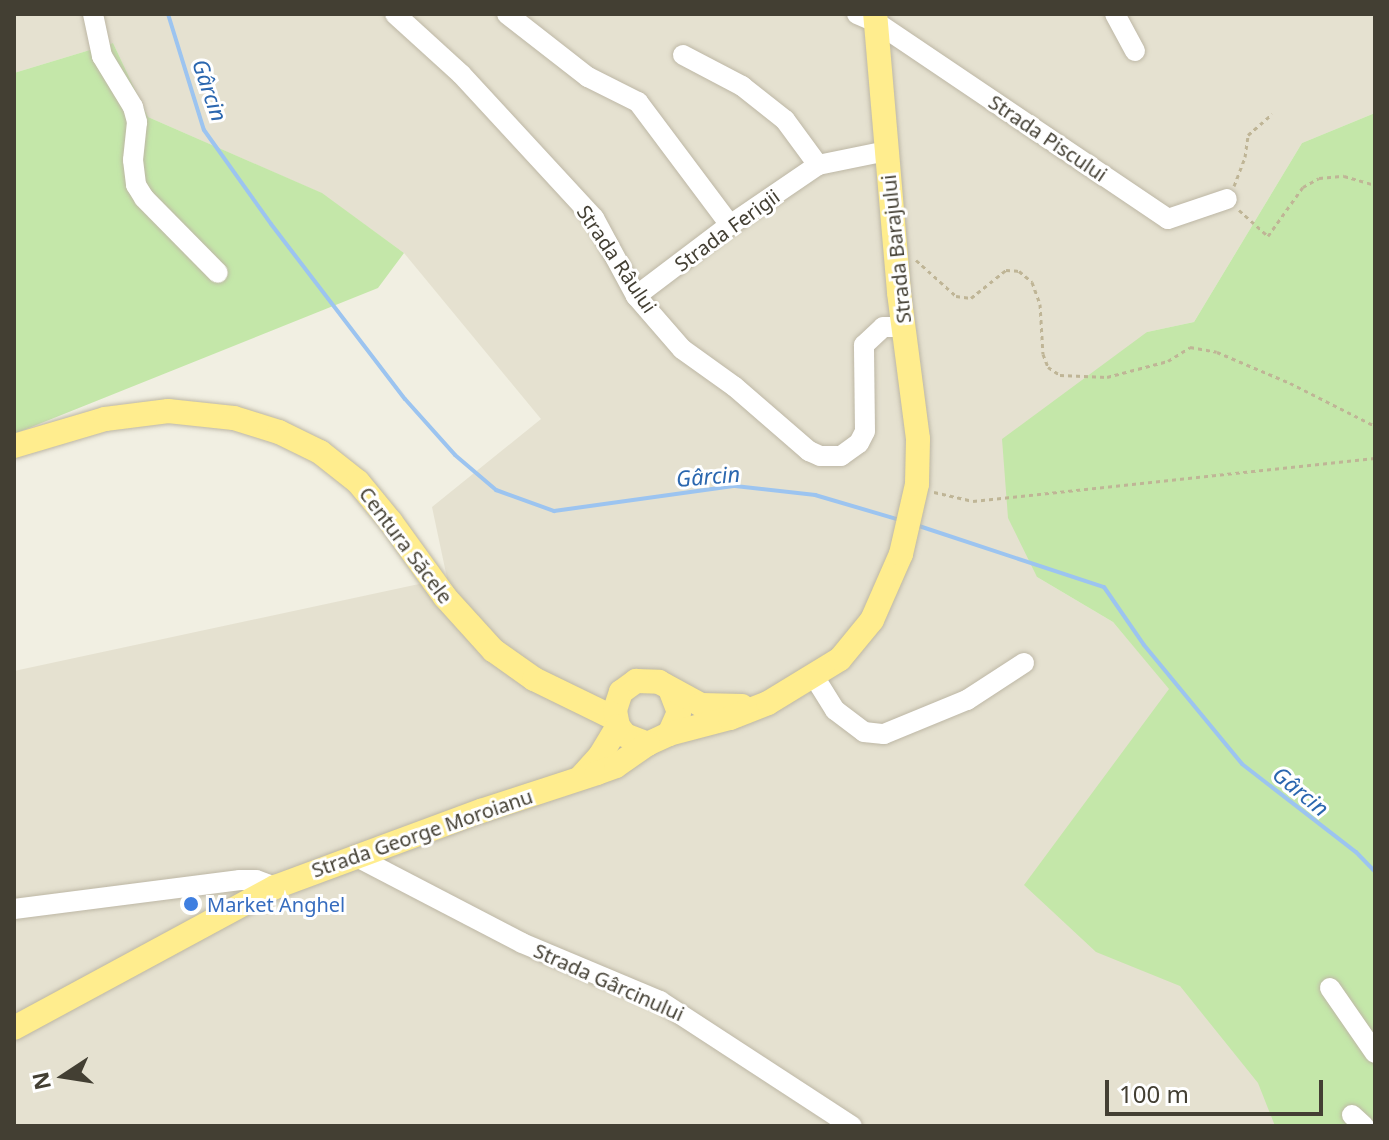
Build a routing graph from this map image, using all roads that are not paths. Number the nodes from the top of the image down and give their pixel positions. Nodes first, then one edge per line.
1 (93, 14) edge
2 (395, 14) edge
3 (507, 14) edge
4 (1115, 14) edge
5 (869, 17) edge
6 (1135, 51) dead end
7 (683, 55) dead end
8 (887, 151) junction
9 (818, 165) junction
10 (1227, 199) road end
11 (730, 225) junction
12 (218, 273) dead end
13 (636, 296) junction
14 (903, 327) junction
15 (14, 446) edge
16 (886, 592) joint
17 (1024, 663) dead end
18 (815, 678) junction
19 (636, 681) junction
20 (551, 688) junction
21 (670, 689) junction
22 (768, 703) junction
23 (617, 722) junction
24 (659, 739) junction
25 (578, 779) junction
26 (355, 856) junction
27 (275, 887) junction
28 (14, 909) edge
29 (1330, 988) dead end
30 (14, 1028) edge
31 (1375, 1053) edge
32 (852, 1126) edge

1 - 12 street
2 - 13 street, Strada Râului
3 - 11 street
4 - 6 street
5 - 8 main road, Strada Barajului
5 - 10 street, Strada Piscului
7 - 9 street
8 - 9 street, Strada Ferigii
8 - 14 main road, Strada Barajului
9 - 11 street, Strada Ferigii
11 - 13 street, Strada Ferigii
13 - 14 street, Strada Râului
14 - 16 main road, Strada Barajului
15 - 20 main road, Centura Săcele
16 - 18 main road, Strada George Moroianu
17 - 18 street
18 - 22 main road, Strada George Moroianu
19 - 20 main road, Centura Săcele
19 - 21 main road
19 - 23 main road
20 - 23 main road, Centura Săcele
21 - 22 main road, Strada George Moroianu
21 - 24 main road
22 - 24 main road, Strada George Moroianu
23 - 24 main road
23 - 25 main road, Strada George Moroianu
24 - 25 main road, Strada George Moroianu
25 - 26 main road, Strada George Moroianu
26 - 27 main road, Strada George Moroianu
26 - 32 street, Strada Gârcinului
27 - 28 street
27 - 30 main road, Strada George Moroianu
29 - 31 street

